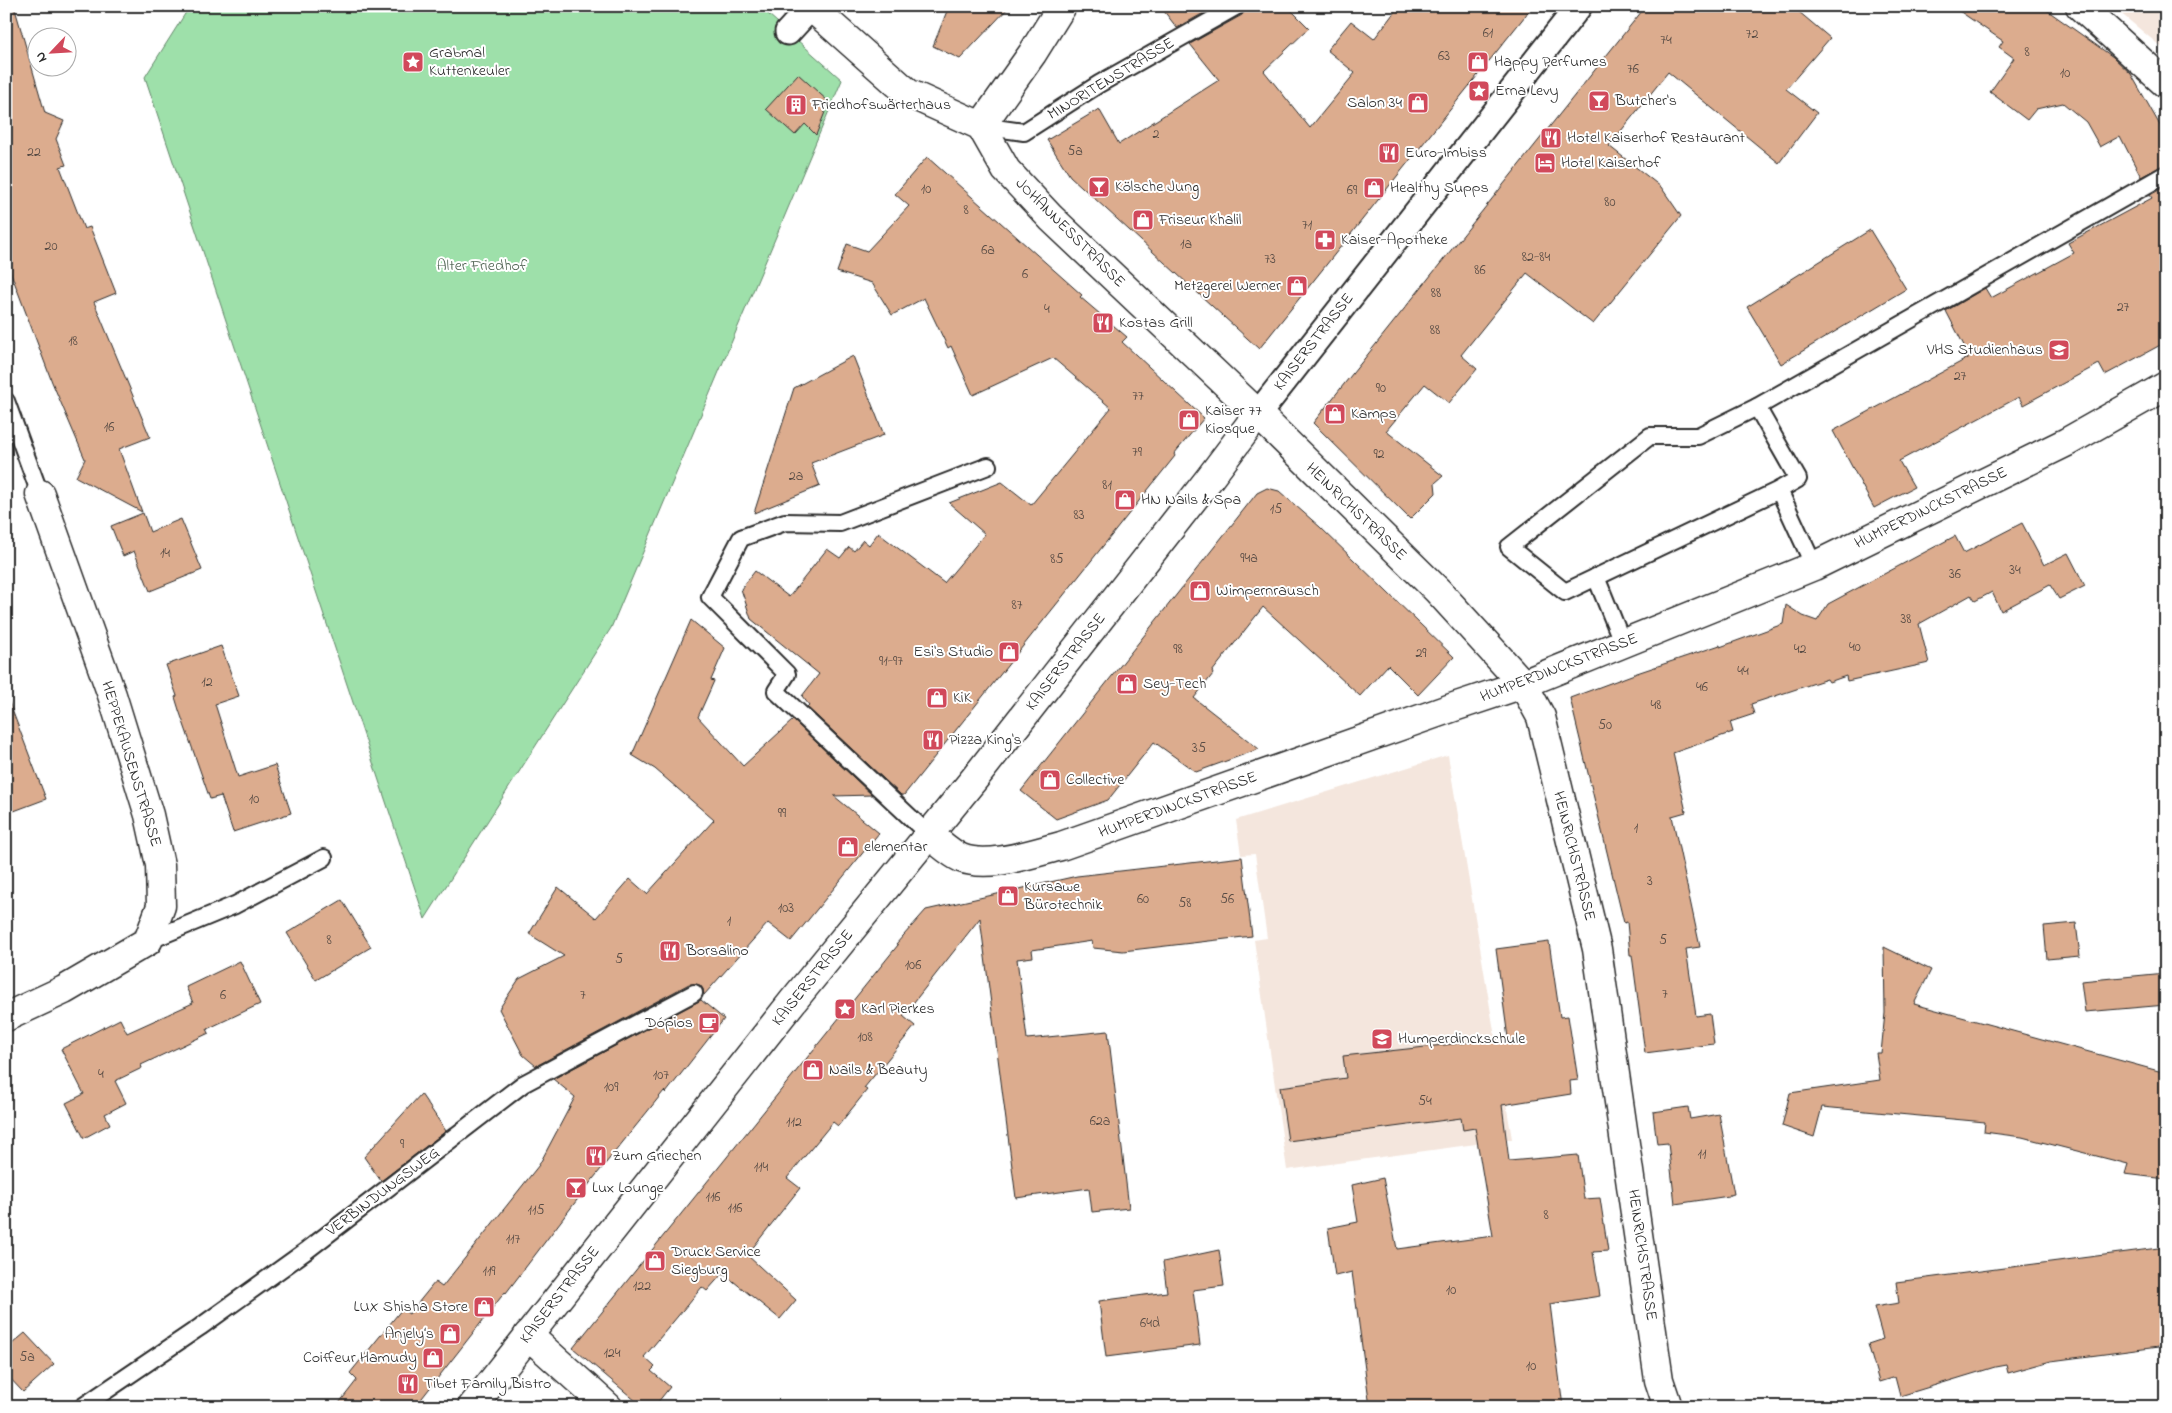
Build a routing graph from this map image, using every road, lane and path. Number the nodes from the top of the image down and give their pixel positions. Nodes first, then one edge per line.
1 (1062, 6) edge
2 (1237, 6) edge
3 (1579, 6) edge
4 (2080, 6) edge
5 (811, 7) edge
6 (788, 32) dead end
7 (2166, 84) edge
8 (981, 126) junction
9 (2166, 174) edge
10 (2166, 386) edge
11 (6, 401) edge
12 (1757, 407) junction
13 (1258, 414) junction
14 (988, 466) dead end
15 (1779, 490) junction
16 (40, 494) joint
17 (1814, 566) junction
18 (1596, 577) junction
19 (1623, 644) junction
20 (1523, 684) junction
21 (929, 835) junction
22 (324, 858) dead end
23 (148, 941) junction
24 (694, 993) dead end
25 (6, 1017) edge
26 (528, 1335) junction
27 (82, 1407) edge
28 (472, 1407) edge
29 (608, 1407) edge
30 (1668, 1407) edge

1 - 8 street
2 - 8 lane, MINORITENSTRASSE
3 - 13 street, KAISERSTRASSE
4 - 7 street
5 - 6 street
5 - 8 street
8 - 13 street, JOHANNESSTRASSE
9 - 12 lane
10 - 17 street, HUMPERDINCKSTRASSE
11 - 16 lane
12 - 15 lane
12 - 18 lane
13 - 20 street, HEINRICHSTRASSE
13 - 21 street, KAISERSTRASSE
14 - 21 lane
15 - 17 lane
15 - 18 lane
16 - 23 street, HEPPEKAUSENSTRASSE
17 - 19 street, HUMPERDINCKSTRASSE
18 - 19 lane
19 - 20 street, HUMPERDINCKSTRASSE
20 - 21 street, HUMPERDINCKSTRASSE
20 - 30 street, HEINRICHSTRASSE
21 - 26 street, KAISERSTRASSE
22 - 23 lane
23 - 25 street
24 - 27 lane, VERBINDUNGSWEG
26 - 28 street, KAISERSTRASSE
26 - 29 street

